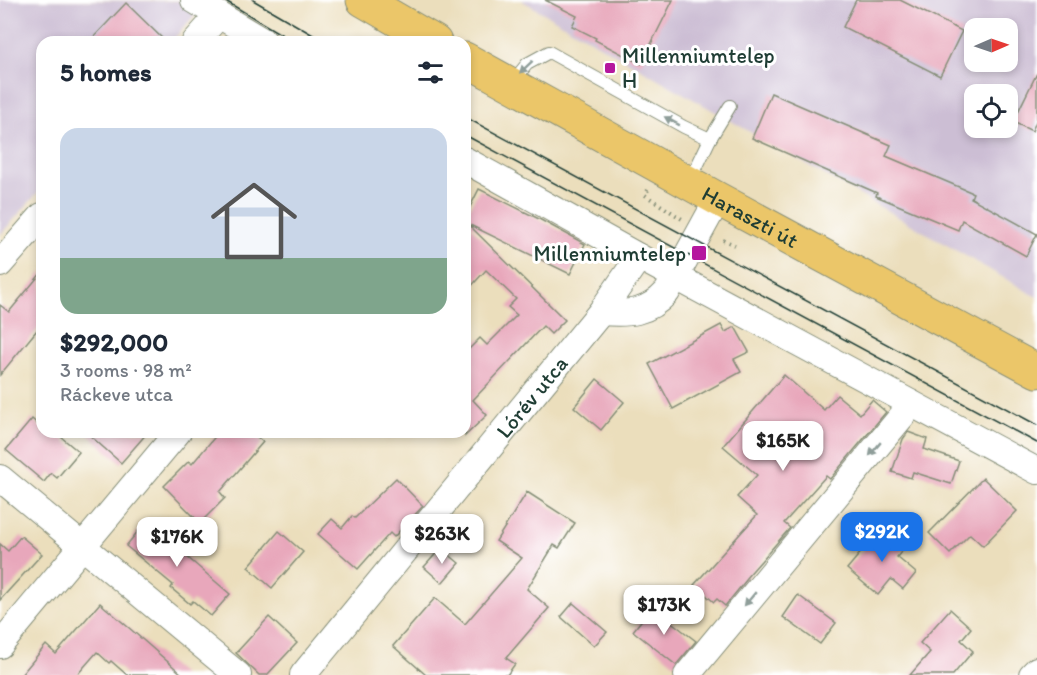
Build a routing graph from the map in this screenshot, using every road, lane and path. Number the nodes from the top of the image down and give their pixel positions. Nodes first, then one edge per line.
1 (194, 0) edge
2 (363, 0) edge
3 (219, 15) junction
4 (200, 36) edge
5 (254, 36) edge
6 (425, 36) edge
7 (471, 62) edge
8 (510, 85) junction
9 (730, 106) dead end
10 (710, 139) junction
11 (471, 163) edge
12 (689, 183) junction
13 (718, 200) junction
14 (36, 223) edge
15 (639, 257) junction
16 (0, 264) edge
17 (676, 277) junction
18 (601, 312) junction
19 (1037, 371) edge
20 (912, 404) junction
21 (173, 438) edge
22 (1037, 471) edge
23 (0, 478) edge
24 (82, 546) junction
25 (0, 645) edge
26 (1037, 670) edge
27 (238, 675) edge
28 (303, 675) edge
29 (687, 675) edge
30 (1032, 675) edge

1 - 3 street
2 - 6 main road
3 - 4 street
3 - 5 street
7 - 8 main road, Haraszti út
10 -> 8 lane
8 - 12 main road, Haraszti út
9 - 10 lane
10 - 12 lane
11 - 15 street
12 - 13 main road, Haraszti út
13 - 17 street
13 - 19 main road, Haraszti út
14 - 16 street
15 - 17 street
15 - 18 street, Lórév utca
17 - 18 street
17 - 20 street
18 - 28 street, Lórév utca
20 - 22 street
20 -> 29 street
21 - 24 street
23 - 24 street
24 - 25 street
24 - 27 street
26 - 30 street

